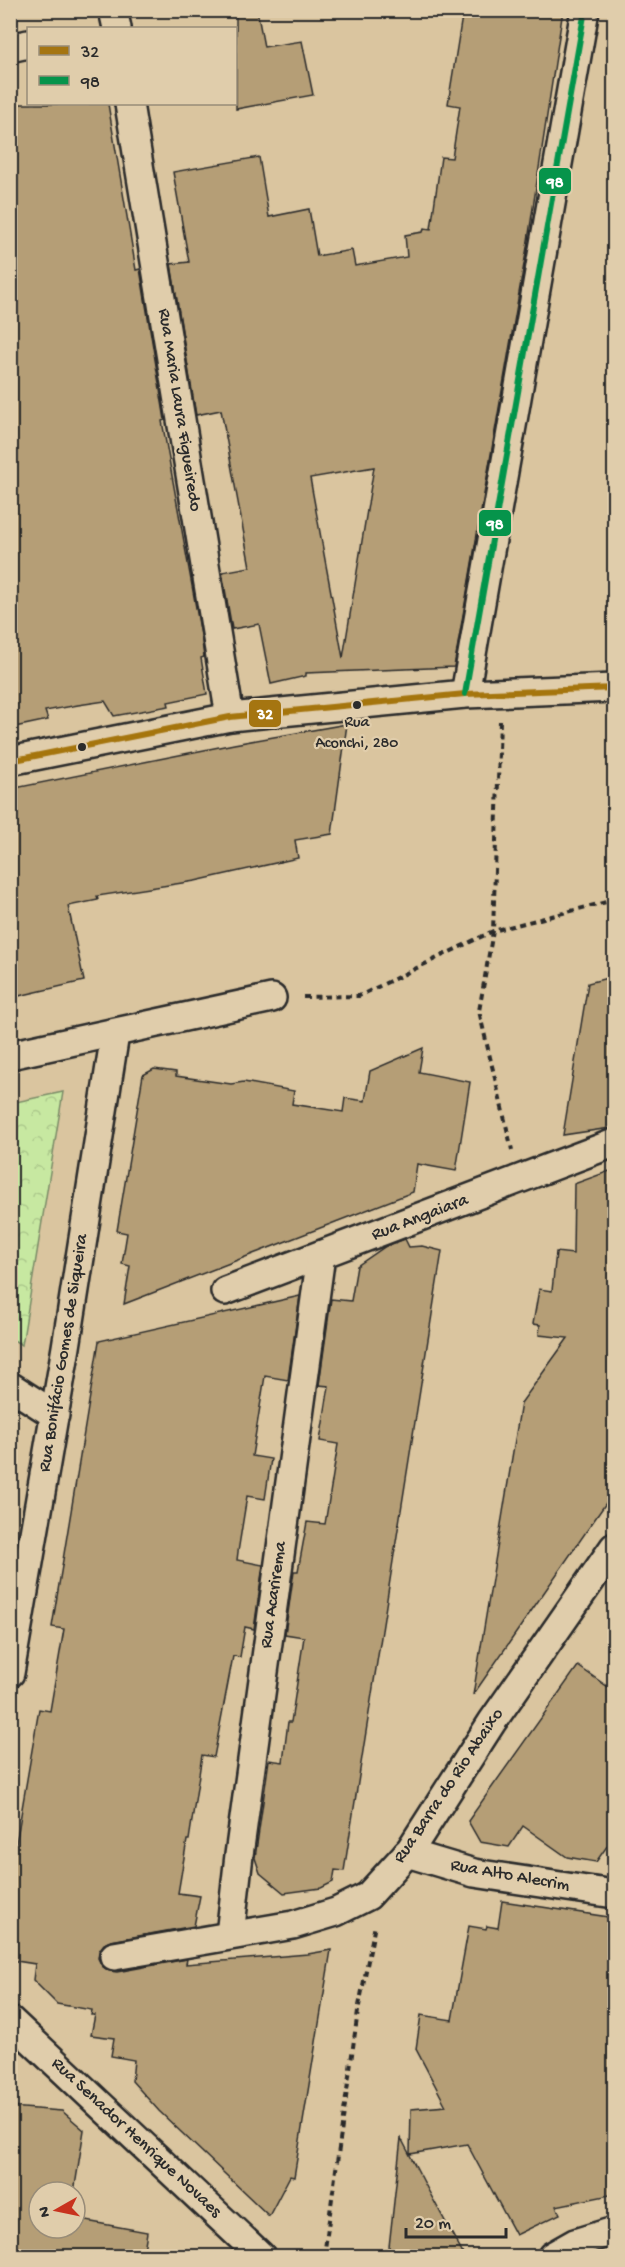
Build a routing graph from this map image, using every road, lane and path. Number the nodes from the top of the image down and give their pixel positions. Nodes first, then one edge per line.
1 (585, 10) edge
2 (27, 44) edge
3 (10, 48) edge
4 (129, 105) edge
5 (615, 688) edge
6 (501, 692) junction
7 (465, 694) junction
8 (230, 717) junction
9 (10, 761) edge
10 (615, 900) edge
11 (493, 931) junction
12 (272, 998) joint
13 (115, 1034) junction
14 (10, 1054) edge
15 (615, 1143) edge
16 (519, 1180) junction
17 (321, 1255) junction
18 (225, 1291) dead end
19 (10, 1386) edge
20 (55, 1415) junction
21 (615, 1547) edge
22 (10, 1673) edge
23 (407, 1853) junction
24 (385, 1877) junction
25 (615, 1894) edge
26 (230, 1935) junction
27 (114, 1956) dead end
28 (10, 2020) edge
29 (615, 2231) edge
30 (261, 2256) edge
31 (324, 2256) edge
32 (552, 2256) edge

1 - 7 street
2 - 3 street
4 - 8 street, Rua Maria Laura Figueiredo
5 - 6 street
6 - 7 street
6 - 11 path
7 - 8 street
8 - 9 street
10 - 11 path
11 - 12 path
11 - 16 path
12 - 13 street
13 - 14 street
13 - 20 street, Rua Bonifácio Gomes de Siqueira
15 - 16 street, Rua Angaiara
16 - 17 street, Rua Angaiara
17 - 18 street, Rua Angaiara
17 - 26 street, Rua Acarirema
19 - 20 street
20 - 22 street, Rua Bonifácio Gomes de Siqueira
21 - 23 street, Rua Barra do Rio Abaixo
23 - 24 street, Rua Barra do Rio Abaixo
23 - 25 street, Rua Alto Alecrim
24 - 26 street, Rua Barra do Rio Abaixo
24 - 31 path
26 - 27 street, Rua Barra do Rio Abaixo
28 - 30 street, Rua Senador Henrique Novaes
29 - 32 street

